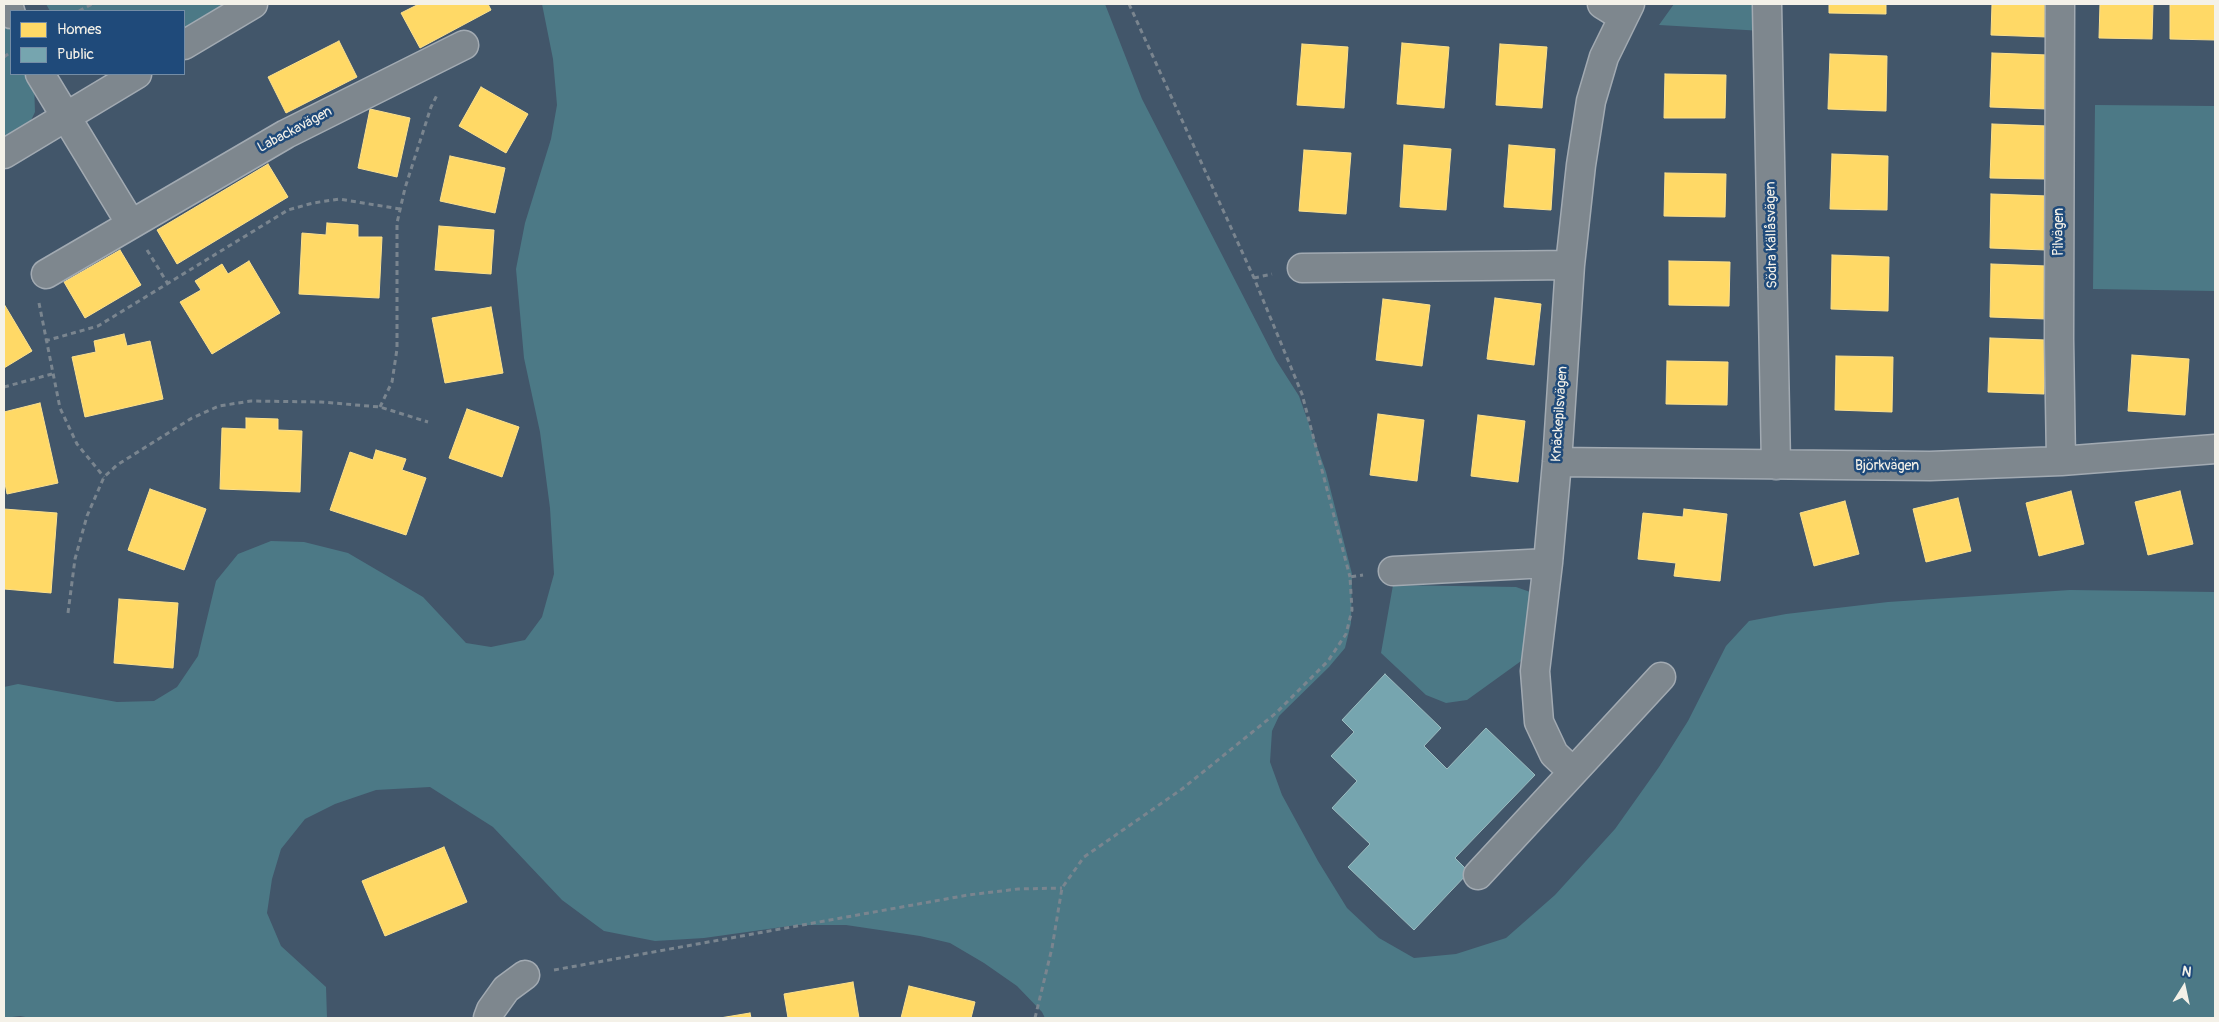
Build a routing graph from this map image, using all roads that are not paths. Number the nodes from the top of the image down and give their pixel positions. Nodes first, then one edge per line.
1 (253, 4) edge
2 (1767, 4) edge
3 (2060, 4) edge
4 (1618, 8) edge
5 (185, 45) edge
6 (464, 45) dead end
7 (41, 75) edge
8 (135, 75) edge
9 (66, 117) junction
10 (4, 154) edge
11 (131, 224) junction
12 (1570, 265) junction
13 (1302, 268) dead end
14 (46, 274) road end
15 (2215, 450) edge
16 (2062, 461) junction
17 (1557, 462) junction
18 (1776, 466) junction
19 (1548, 562) junction
20 (1393, 571) road end
21 (1661, 677) dead end
22 (1572, 771) junction
23 (1478, 875) dead end
24 (525, 975) road end
25 (488, 1018) edge

1 - 5 street
2 - 18 street, Södra Källåsvägen
3 - 16 street, Pilvägen
4 - 12 street, Knäckepilsvägen
6 - 11 street, Labackavägen
7 - 9 street
8 - 9 street
9 - 10 street
9 - 11 street
11 - 14 street, Labackavägen
12 - 13 street
12 - 17 street, Knäckepilsvägen
15 - 16 street, Björkvägen
16 - 18 street, Björkvägen
17 - 18 street, Björkvägen
17 - 19 street, Knäckepilsvägen
19 - 20 street
19 - 22 street, Knäckepilsvägen
21 - 22 street
22 - 23 street
24 - 25 street

